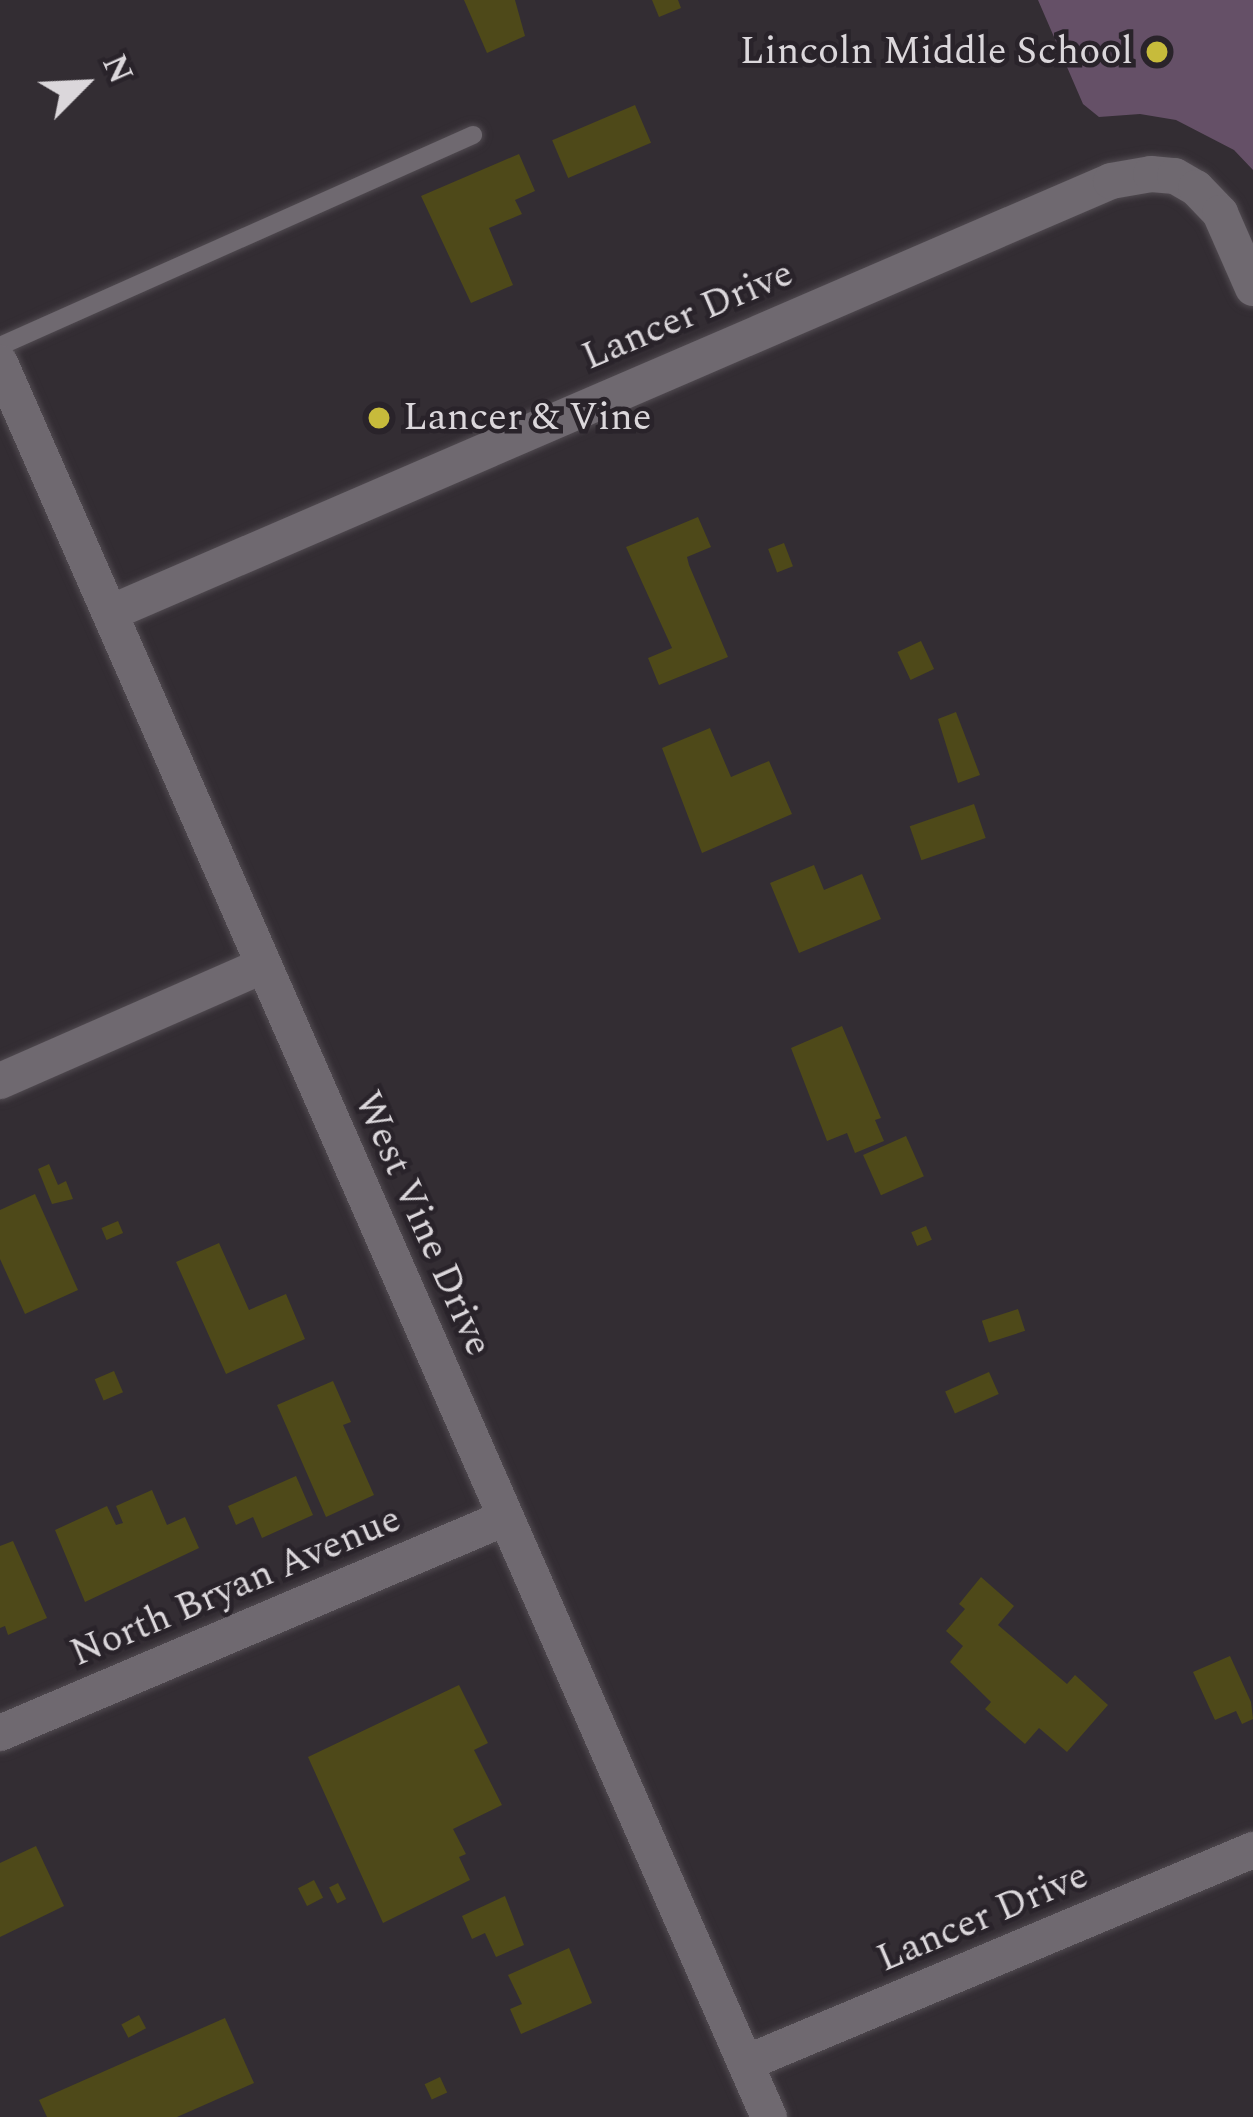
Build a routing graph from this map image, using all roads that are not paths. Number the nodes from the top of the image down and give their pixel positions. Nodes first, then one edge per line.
1 (473, 135) dead end
2 (1253, 288) edge
3 (0, 346) edge
4 (0, 363) edge
5 (110, 613) junction
6 (264, 965) junction
7 (0, 1081) edge
8 (505, 1518) junction
9 (0, 1733) edge
10 (1253, 1850) edge
11 (746, 2063) junction
12 (770, 2117) edge

1 - 3 lane
2 - 5 street, Lancer Drive
4 - 5 street, West Vine Drive
5 - 6 street, West Vine Drive
6 - 7 street
6 - 8 street, West Vine Drive
8 - 9 street, North Bryan Avenue
8 - 11 street, West Vine Drive
10 - 11 street, Lancer Drive
11 - 12 street, West Vine Drive

